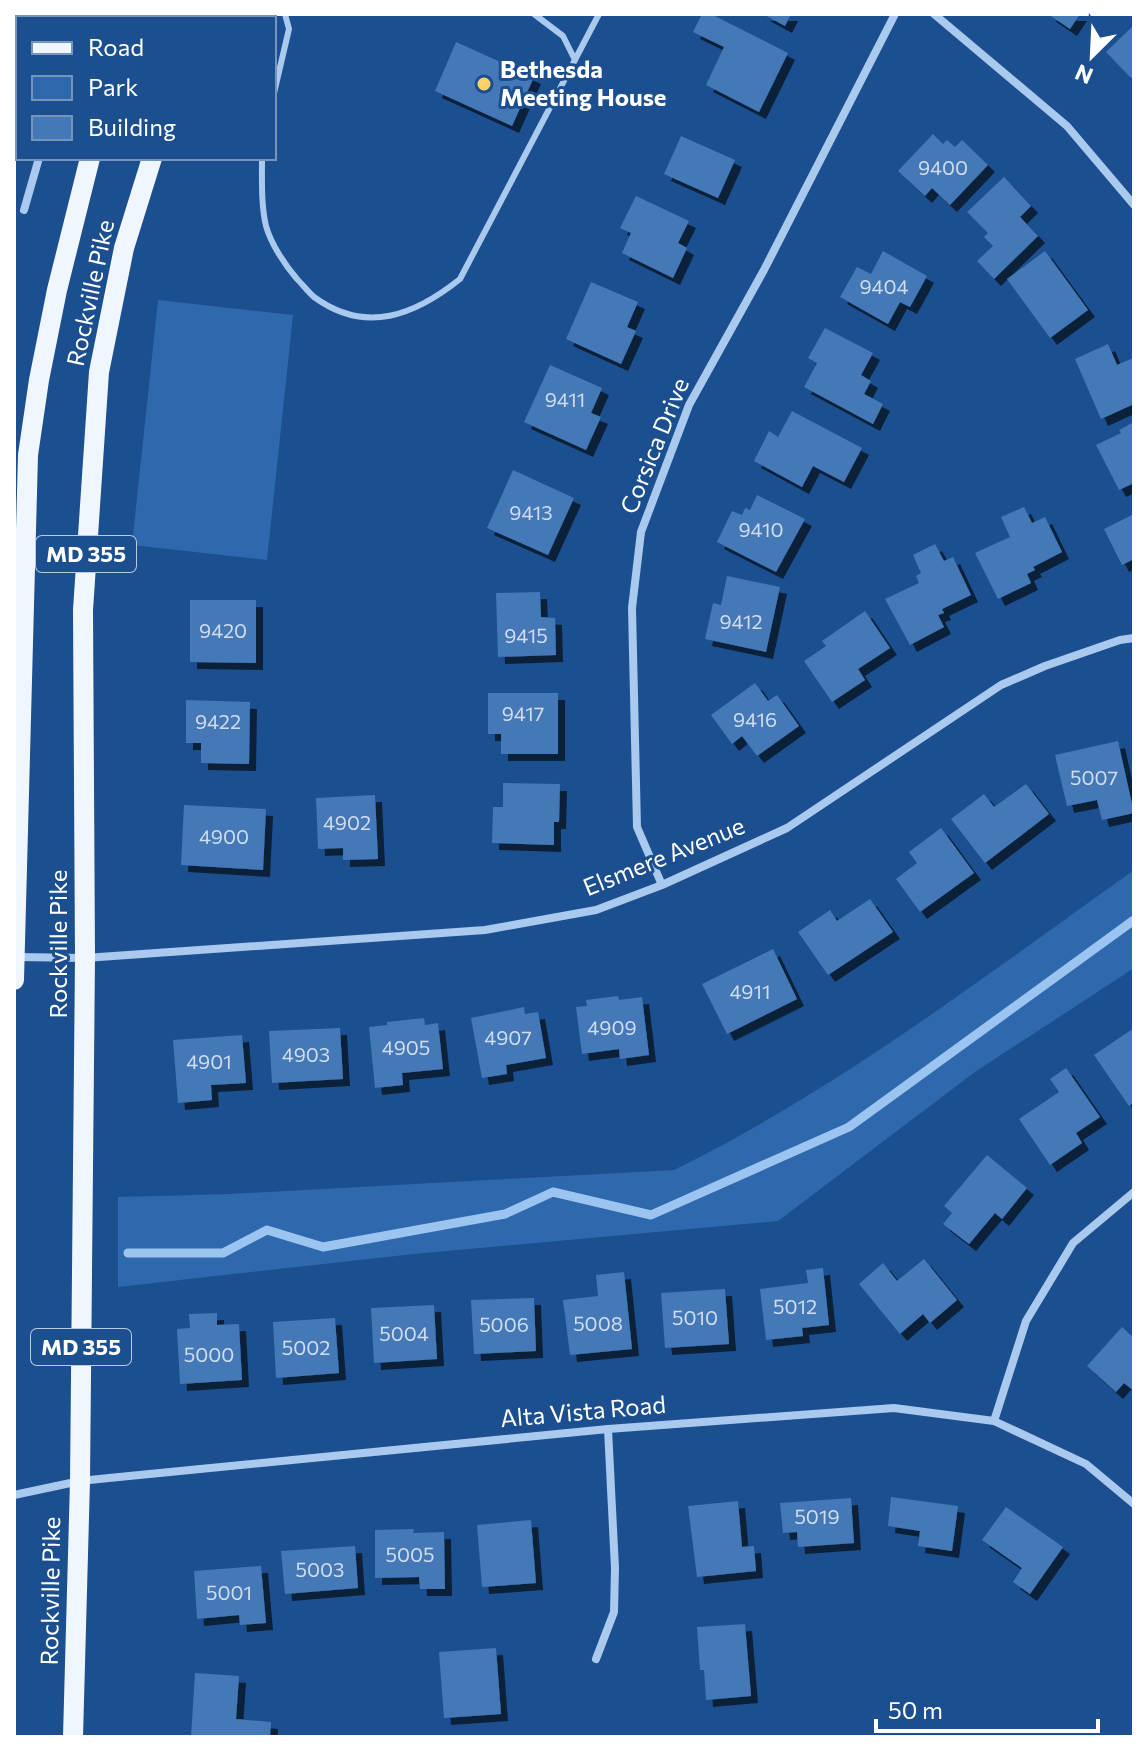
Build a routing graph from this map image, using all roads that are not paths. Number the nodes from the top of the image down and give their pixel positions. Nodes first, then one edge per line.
1 (285, 14) edge
2 (534, 14) edge
3 (599, 14) edge
4 (895, 14) edge
5 (934, 14) edge
6 (575, 60) junction
7 (276, 84) edge
8 (38, 160) edge
9 (90, 160) edge
10 (151, 160) edge
11 (262, 160) edge
12 (1134, 205) edge
13 (24, 210) dead end
14 (1134, 638) edge
15 (662, 885) junction
16 (14, 957) edge
17 (85, 958) junction
18 (14, 980) edge
19 (1134, 1192) edge
20 (994, 1421) junction
21 (608, 1429) junction
22 (80, 1481) junction
23 (14, 1495) edge
24 (1134, 1504) edge
25 (596, 1659) dead end
26 (73, 1737) edge

1 - 7 lane
2 - 6 lane
3 - 6 lane
4 - 15 street, Corsica Drive
5 - 12 street
6 - 11 lane
8 - 13 street
9 - 16 main road, Rockville Pike / MD 355
10 - 17 main road, Rockville Pike / MD 355
14 - 15 street, Elsmere Avenue
15 - 17 street, Elsmere Avenue
16 - 17 street, Elsmere Avenue
16 - 18 main road, Rockville Pike / MD 355
17 - 22 main road, Rockville Pike / MD 355
19 - 20 street
20 - 21 street, Alta Vista Road
20 - 24 street, Alta Vista Road
21 - 22 street, Alta Vista Road
21 - 25 street
22 - 23 street, Alta Vista Road
22 - 26 main road, Rockville Pike / MD 355

